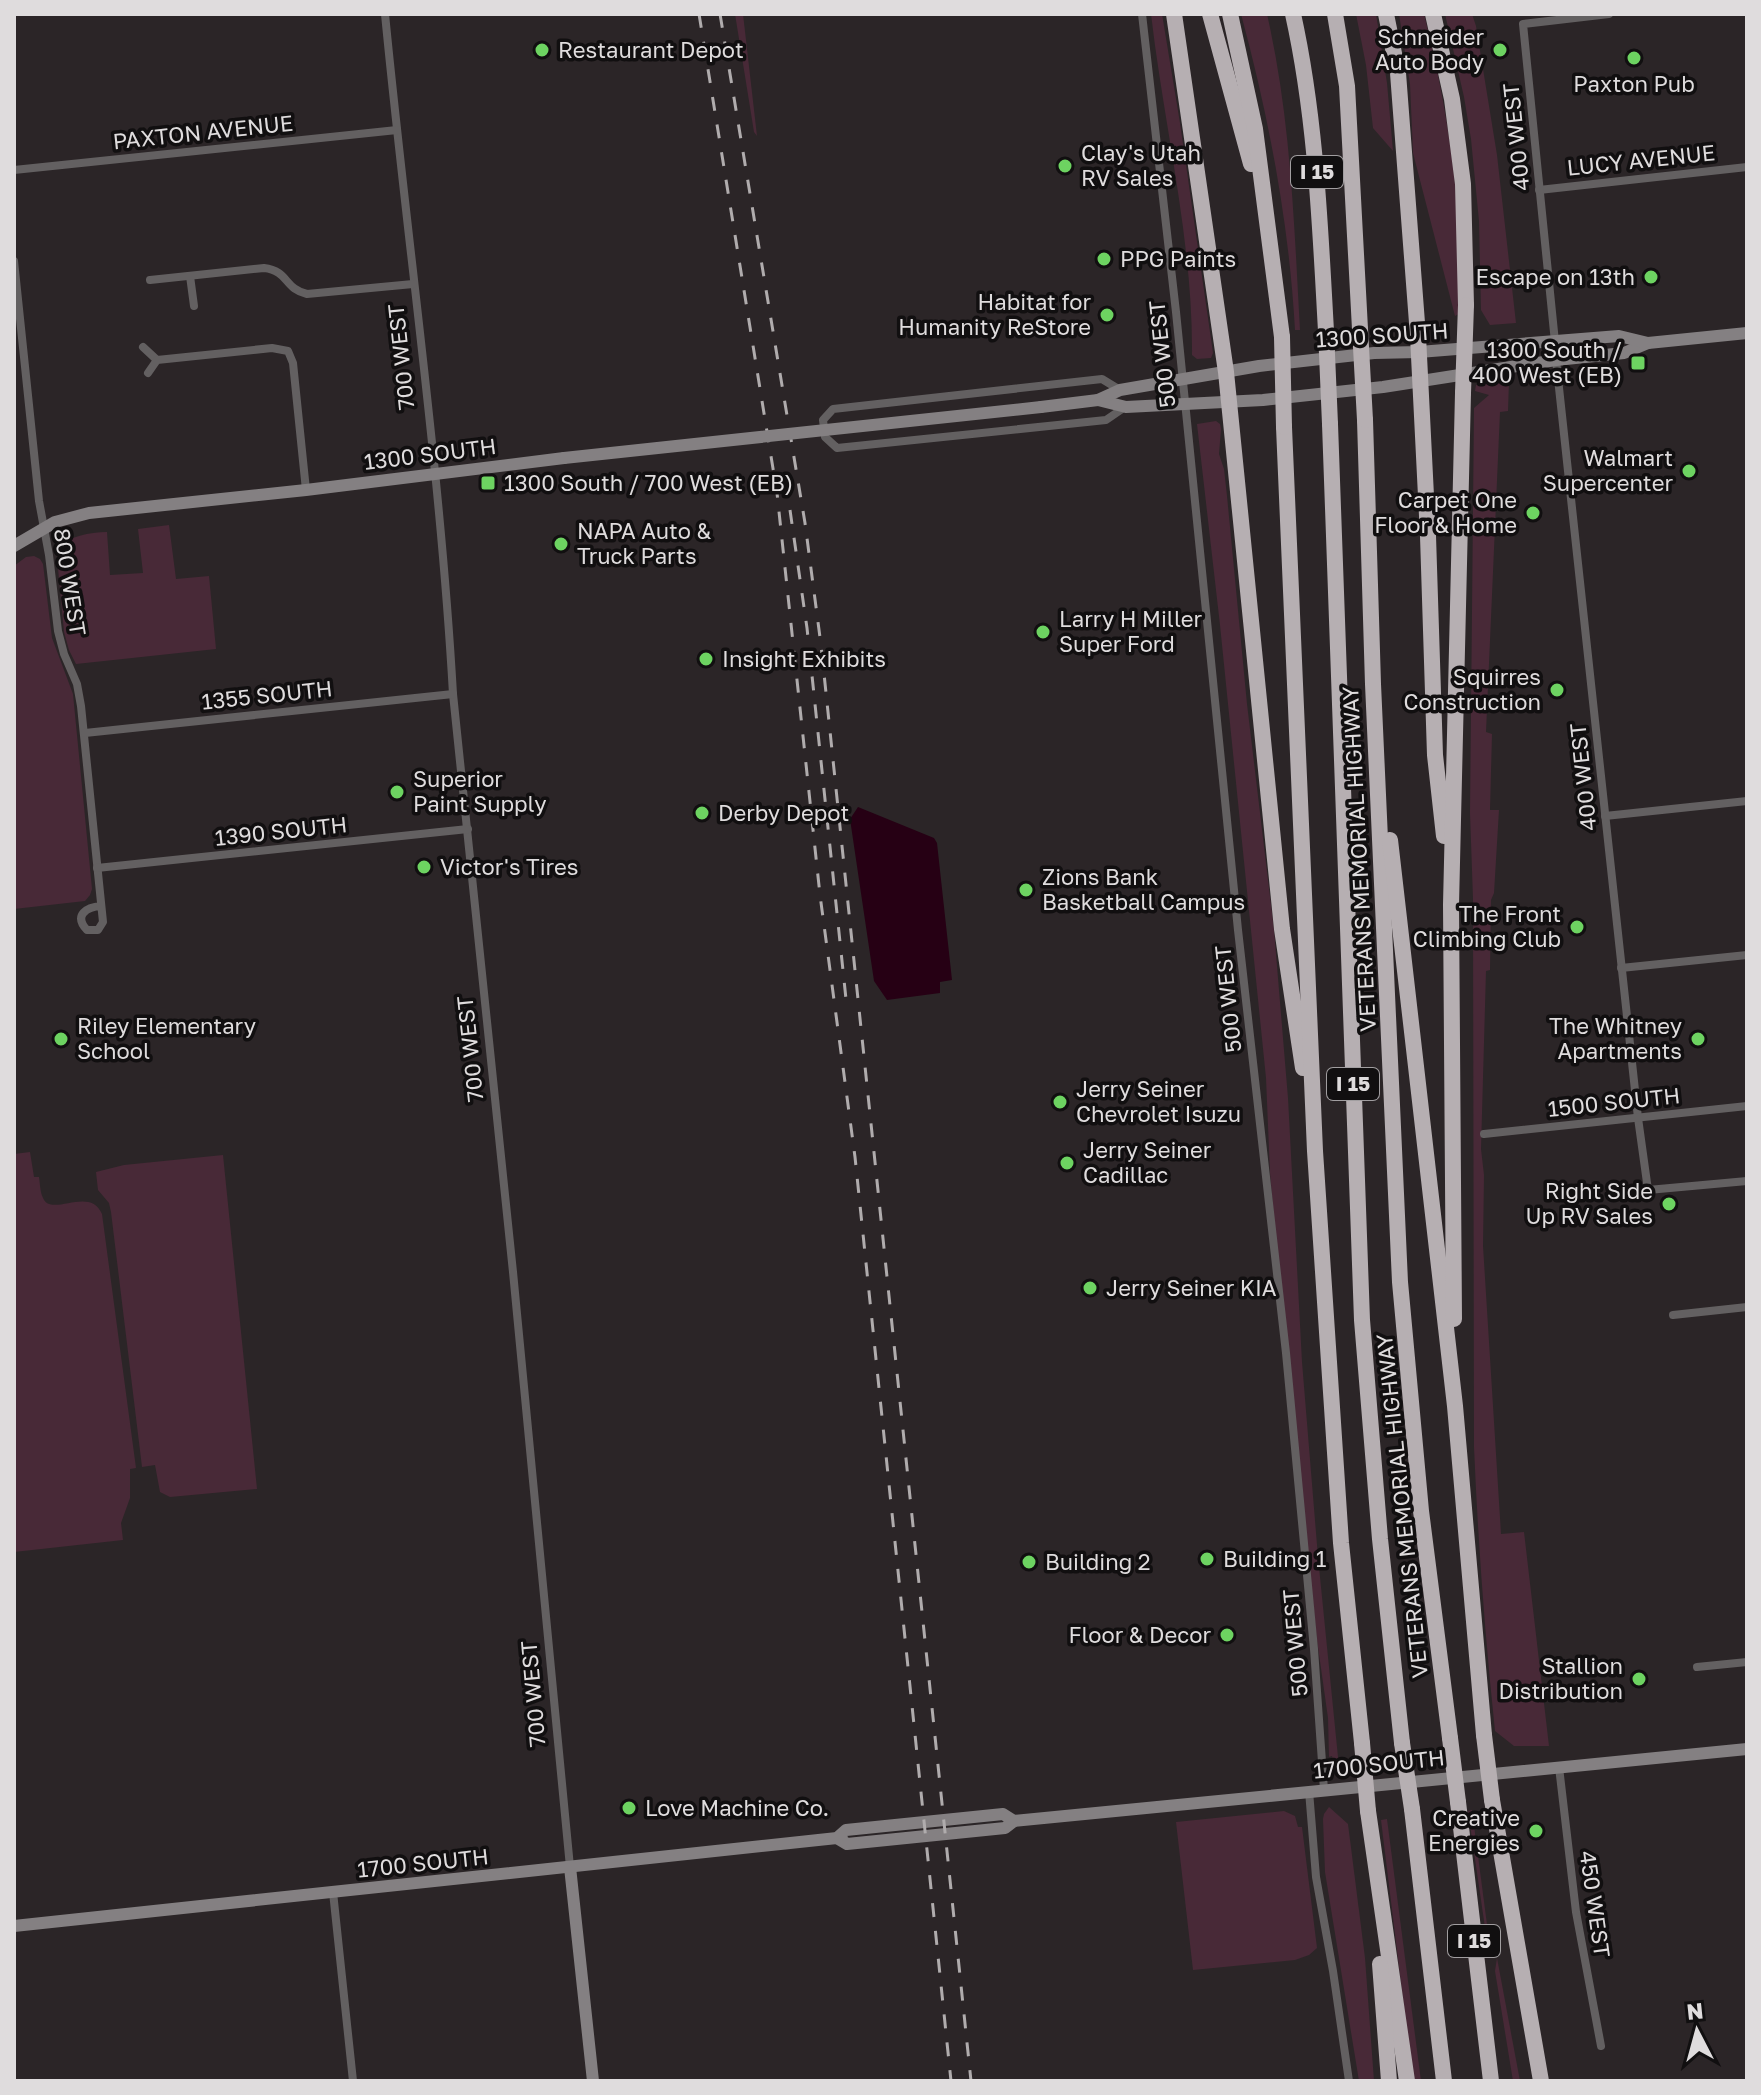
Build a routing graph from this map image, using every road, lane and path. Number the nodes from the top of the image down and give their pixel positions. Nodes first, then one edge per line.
1 (385, 14) edge
2 (1142, 14) edge
3 (1174, 14) edge
4 (1210, 14) edge
5 (1230, 14) edge
6 (1293, 14) edge
7 (1335, 14) edge
8 (1386, 14) edge
9 (1433, 14) edge
10 (1609, 14) edge
11 (397, 130) junction
12 (1747, 167) edge
13 (14, 170) edge
14 (1539, 190) junction
15 (1271, 247) junction
16 (14, 261) edge
17 (190, 276) junction
18 (150, 280) dead end
19 (413, 284) junction
20 (194, 306) dead end
21 (17, 325) edge
22 (1747, 333) edge
23 (1632, 338) junction
24 (1555, 342) junction
25 (1648, 343) junction
26 (143, 347) dead end
27 (1419, 352) junction
28 (157, 360) junction
29 (1556, 360) junction
30 (1226, 372) junction
31 (148, 373) dead end
32 (1182, 379) junction
33 (1420, 381) junction
34 (1120, 390) junction
35 (1098, 400) junction
36 (1229, 402) junction
37 (1185, 405) junction
38 (1126, 407) junction
39 (435, 474) junction
40 (306, 490) junction
41 (43, 528) junction
42 (14, 546) edge
43 (1373, 684) junction
44 (453, 694) junction
45 (85, 733) junction
46 (1747, 801) edge
47 (1605, 816) junction
48 (468, 829) junction
49 (97, 868) junction
50 (1451, 905) junction
51 (101, 906) dead end
52 (1747, 955) edge
53 (1621, 968) junction
54 (1747, 1106) edge
55 (1638, 1118) junction
56 (1484, 1134) dead end
57 (1315, 1151) junction
58 (1747, 1181) edge
59 (1747, 1307) edge
60 (1673, 1315) dead end
61 (1455, 1406) junction
62 (1747, 1662) edge
63 (1697, 1667) dead end
64 (1747, 1749) edge
65 (1559, 1767) junction
66 (1324, 1790) junction
67 (1309, 1791) junction
68 (1368, 1811) junction
69 (570, 1867) junction
70 (333, 1892) junction
71 (14, 1926) edge
72 (1601, 2046) dead end
73 (353, 2081) edge
74 (593, 2081) edge
75 (1349, 2081) edge
76 (1389, 2081) edge
77 (1407, 2081) edge
78 (1444, 2081) edge
79 (1491, 2081) edge
80 (1541, 2081) edge

1 - 11 street, 700 WEST
2 - 32 street, 500 WEST
3 - 30 highway
4 - 15 highway
5 - 15 highway
6 - 78 highway, VETERANS MEMORIAL HIGHWAY / I 15, bridge
7 - 43 highway, VETERANS MEMORIAL HIGHWAY / I 15, bridge
8 - 27 highway
9 - 50 highway, bridge
10 - 14 street, 400 WEST
11 - 13 street, PAXTON AVENUE
11 - 19 street, 700 WEST
12 - 14 street, LUCY AVENUE
14 - 24 street, 400 WEST
15 - 57 highway, bridge
16 - 21 street, 800 WEST
17 - 18 street
17 - 19 street
17 - 20 street
19 - 39 street, 700 WEST
21 - 41 street, 800 WEST
22 - 25 main road, 1300 SOUTH
23 - 24 main road, 1300 SOUTH
23 - 25 main road, 1300 SOUTH
23 - 29 main road
24 - 27 main road, 1300 SOUTH
25 - 29 main road, 1300 SOUTH
26 - 28 street
27 - 30 main road, 1300 SOUTH
27 - 33 highway
28 - 31 street
28 - 40 street
29 - 33 main road, 1300 SOUTH
29 - 47 street, 400 WEST
30 - 32 main road, 1300 SOUTH
30 - 36 highway
32 - 34 main road, 1300 SOUTH
32 - 37 street, 500 WEST
33 - 36 main road, 1300 SOUTH
33 - 50 highway
34 - 35 main road, 1300 SOUTH
34 - 38 street, 1300 SOUTH
35 - 38 main road, 1300 SOUTH
35 - 39 main road, 1300 SOUTH, bridge
36 - 37 main road, 1300 SOUTH
36 - 57 highway
37 - 38 main road, 1300 SOUTH
37 - 66 street, 500 WEST
39 - 40 main road, 1300 SOUTH
39 - 44 street, 700 WEST
40 - 41 main road, 1300 SOUTH
41 - 42 main road, 1300 SOUTH
41 - 45 street, 800 WEST
43 - 61 highway
43 - 79 highway, VETERANS MEMORIAL HIGHWAY / I 15, bridge
44 - 45 street, 1355 SOUTH
44 - 48 street, 700 WEST
45 - 49 street, 800 WEST
46 - 47 street
47 - 53 street, 400 WEST
48 - 49 street, 1390 SOUTH
48 - 69 street, 700 WEST
49 - 51 street, 800 WEST
50 - 61 highway
52 - 53 street
53 - 55 street, 400 WEST
54 - 55 street, 1500 SOUTH
55 - 56 street, 1500 SOUTH
55 - 58 street, 400 WEST
57 - 68 highway, bridge
59 - 60 street
61 - 80 highway, bridge
62 - 63 street
64 - 65 main road, 1700 SOUTH
65 - 66 main road, 1700 SOUTH
65 - 72 street, 450 WEST
66 - 67 main road, 1700 SOUTH
67 - 69 main road, 1700 SOUTH
67 - 75 street
68 - 76 highway
68 - 77 highway
69 - 70 main road, 1700 SOUTH
69 - 74 main road, 700 WEST
70 - 71 main road, 1700 SOUTH
70 - 73 street

